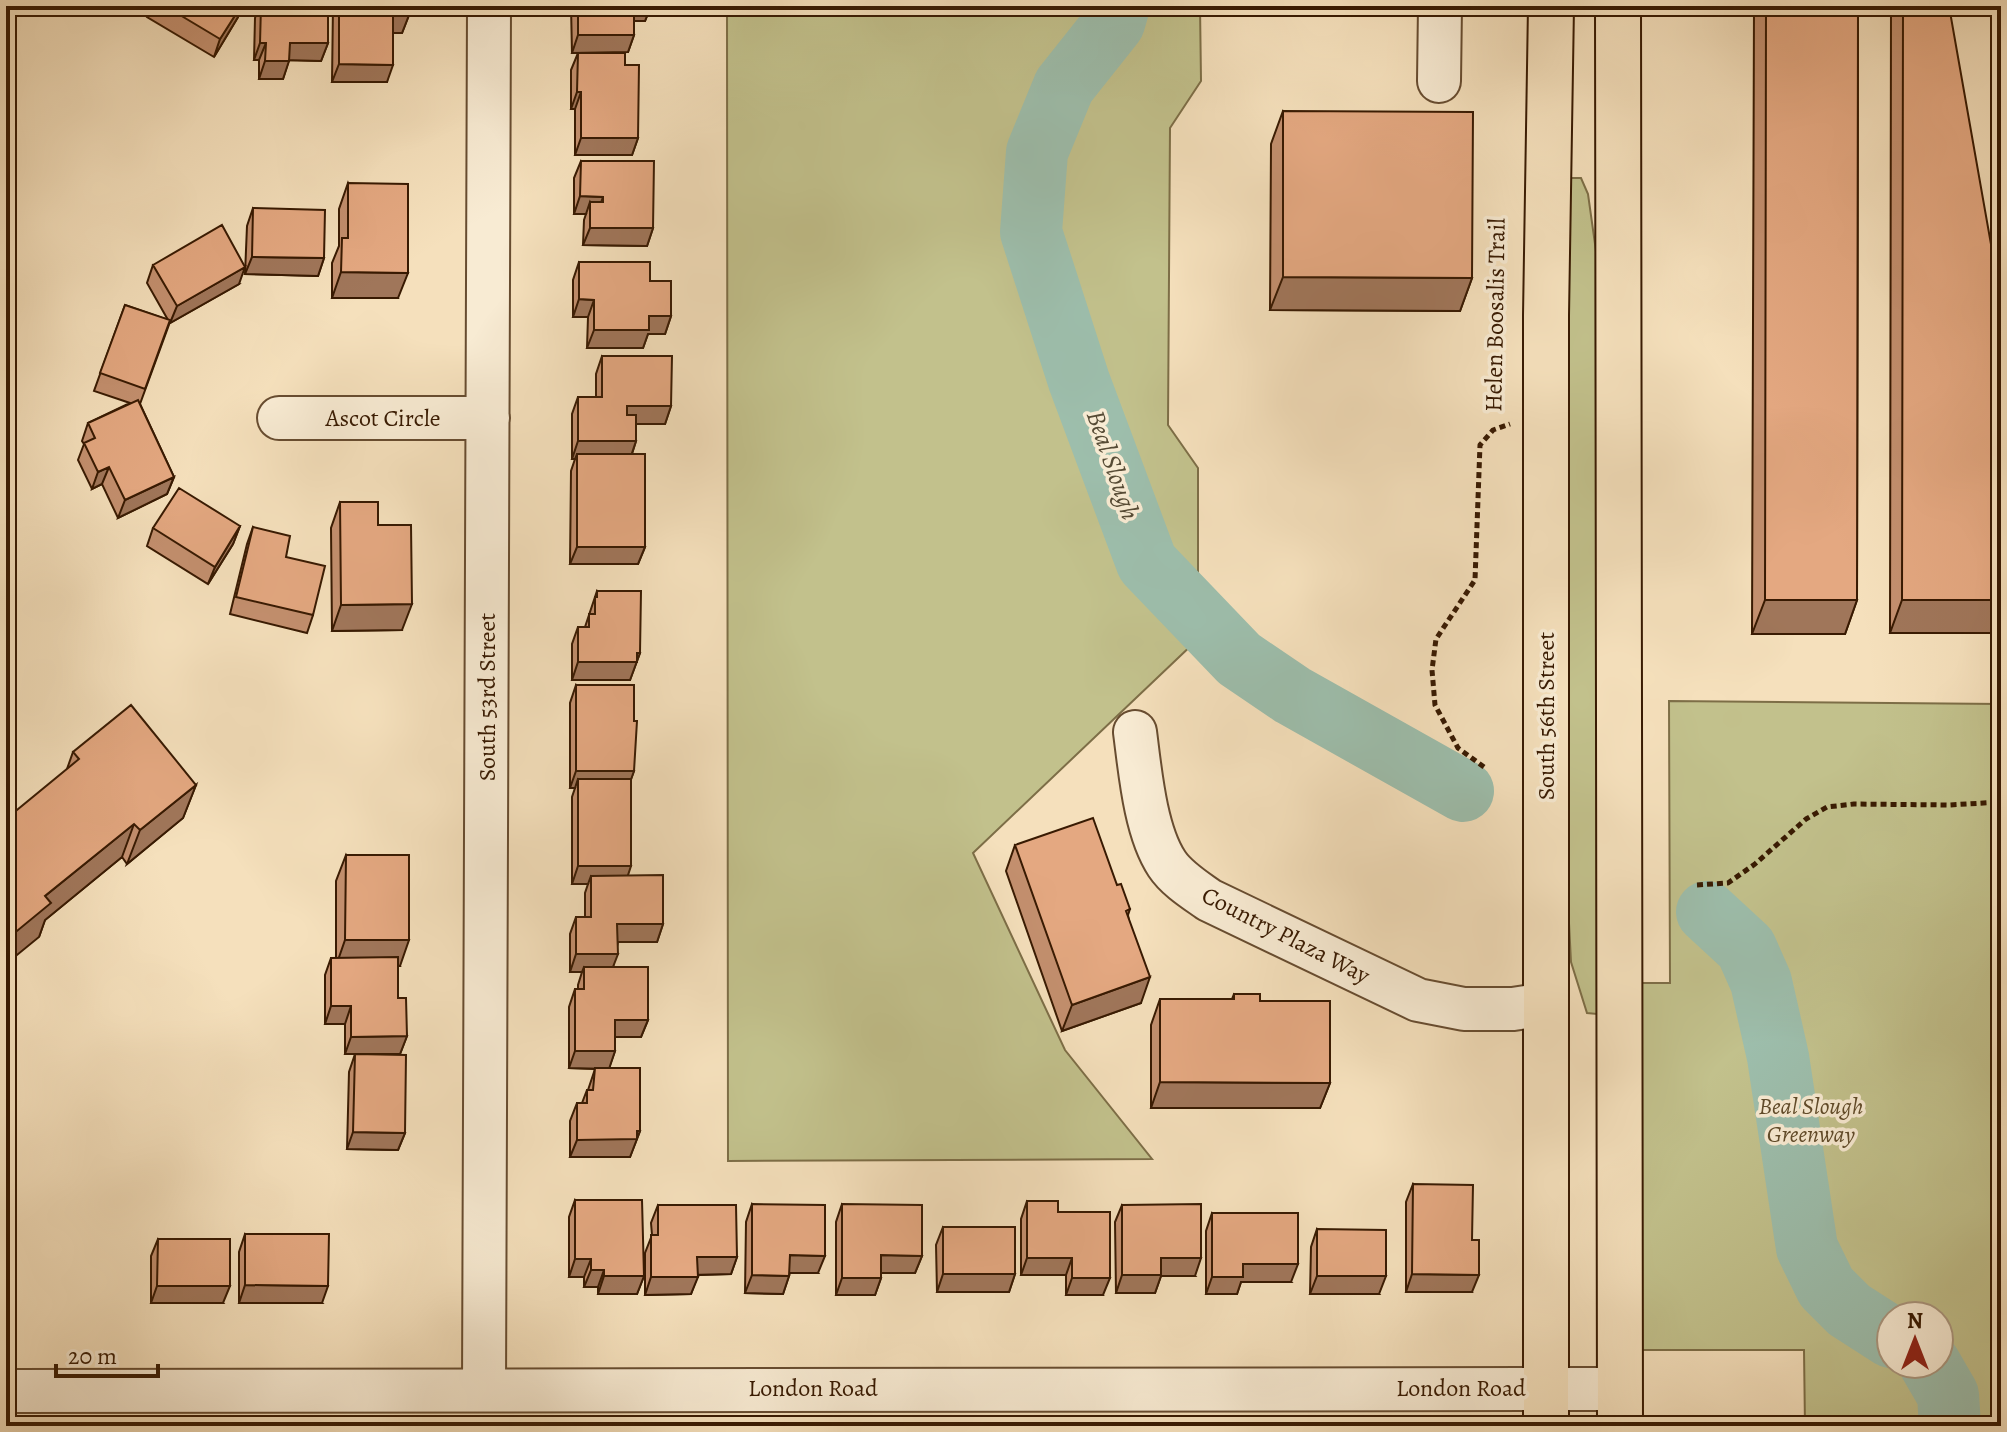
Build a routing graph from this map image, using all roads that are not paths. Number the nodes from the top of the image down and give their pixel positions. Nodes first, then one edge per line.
1 (489, 6) edge
2 (1440, 6) edge
3 (1551, 6) edge
4 (1618, 6) edge
5 (1439, 81) dead end
6 (279, 418) dead end
7 (488, 418) junction
8 (1135, 732) dead end
9 (1545, 1004) junction
10 (484, 1389) junction
11 (6, 1391) edge
12 (1546, 1407) edge
13 (1620, 1407) edge

1 - 7 street, South 53rd Street
2 - 5 street
3 - 9 main road, South 56th Street
4 - 13 main road
6 - 7 street, Ascot Circle
7 - 10 street, South 53rd Street
8 - 9 street, Country Plaza Way
9 - 12 main road, South 56th Street
10 - 11 street, London Road
10 - 12 street, London Road
12 - 13 street, London Road

